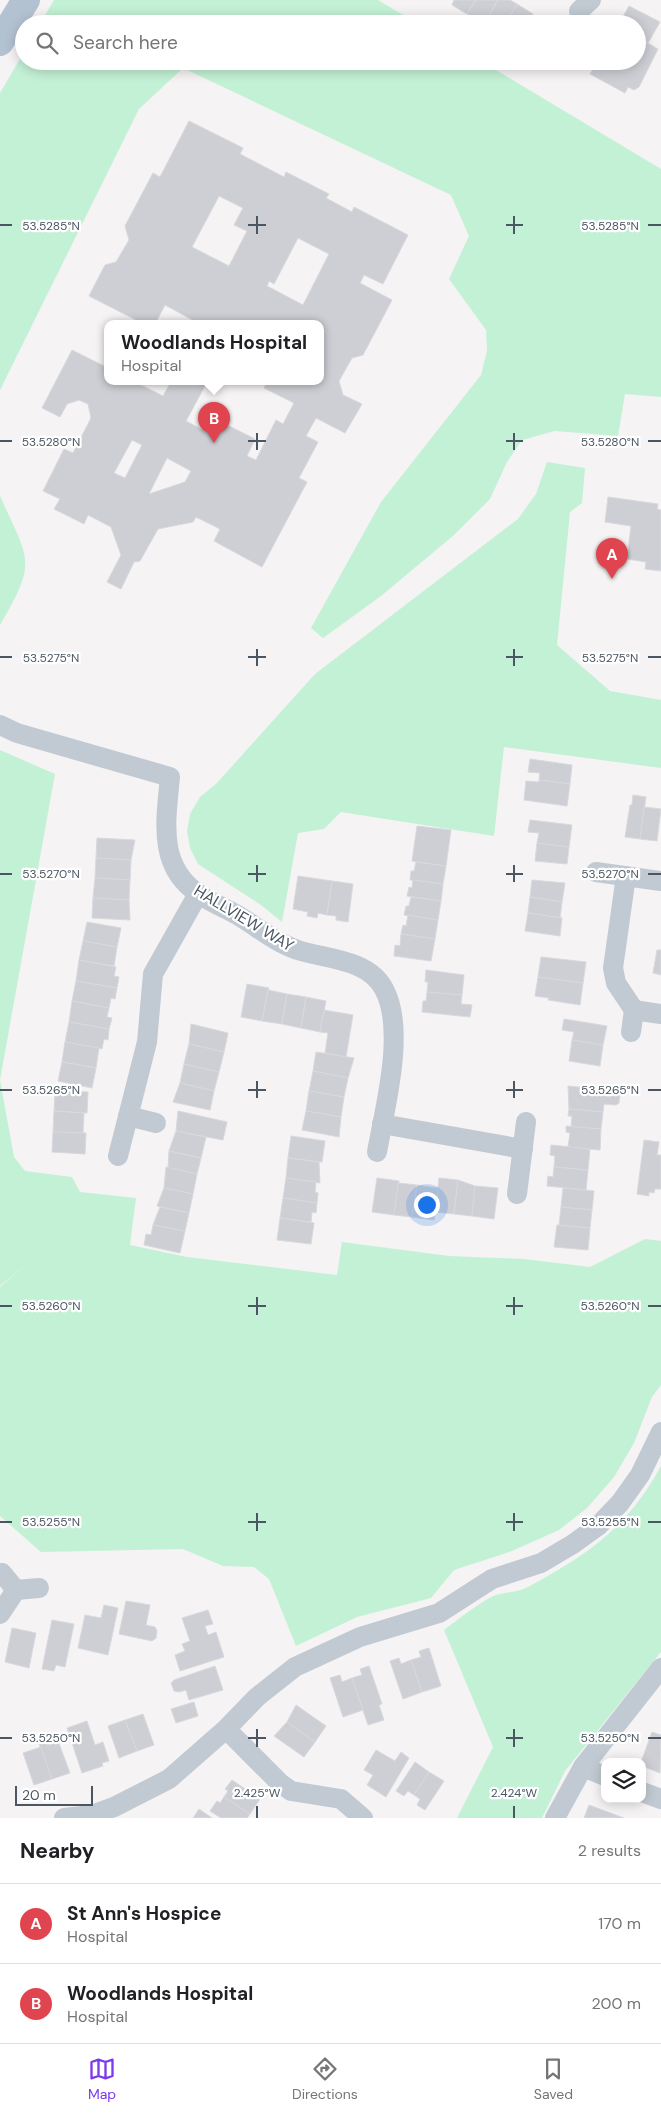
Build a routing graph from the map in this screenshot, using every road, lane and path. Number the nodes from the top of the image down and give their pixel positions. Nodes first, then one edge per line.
1 (26, 0) edge
2 (17, 15) edge
3 (15, 18) edge
4 (0, 42) edge
5 (0, 725) edge
6 (596, 872) dead end
7 (626, 876) junction
8 (661, 881) edge
9 (198, 894) junction
10 (634, 1010) junction
11 (661, 1014) edge
12 (631, 1032) dead end
13 (128, 1116) junction
14 (156, 1122) dead end
15 (526, 1122) dead end
16 (382, 1124) junction
17 (523, 1149) junction
18 (377, 1152) dead end
19 (118, 1156) dead end
20 (518, 1194) dead end
21 (661, 1432) edge
22 (2, 1573) dead end
23 (39, 1588) dead end
24 (16, 1590) junction
25 (0, 1614) edge
26 (661, 1668) edge
27 (226, 1729) junction
28 (583, 1768) junction
29 (601, 1775) edge
30 (646, 1793) edge
31 (661, 1799) edge
32 (93, 1816) edge
33 (64, 1818) edge
34 (363, 1818) edge
35 (555, 1818) edge

1 - 2 main road
3 - 4 main road
5 - 9 street, HALLVIEW WAY
6 - 7 street
7 - 8 street
7 - 10 street
9 - 13 street
9 - 16 street, HALLVIEW WAY
10 - 11 street
10 - 12 street
13 - 14 street
13 - 19 street
15 - 17 street
16 - 17 street
16 - 18 street, HALLVIEW WAY
17 - 20 street
21 - 27 street
22 - 24 street
23 - 24 street
24 - 25 street
26 - 28 street
27 - 32 street
27 - 34 street
28 - 29 street
28 - 35 street
30 - 31 street
32 - 33 street

